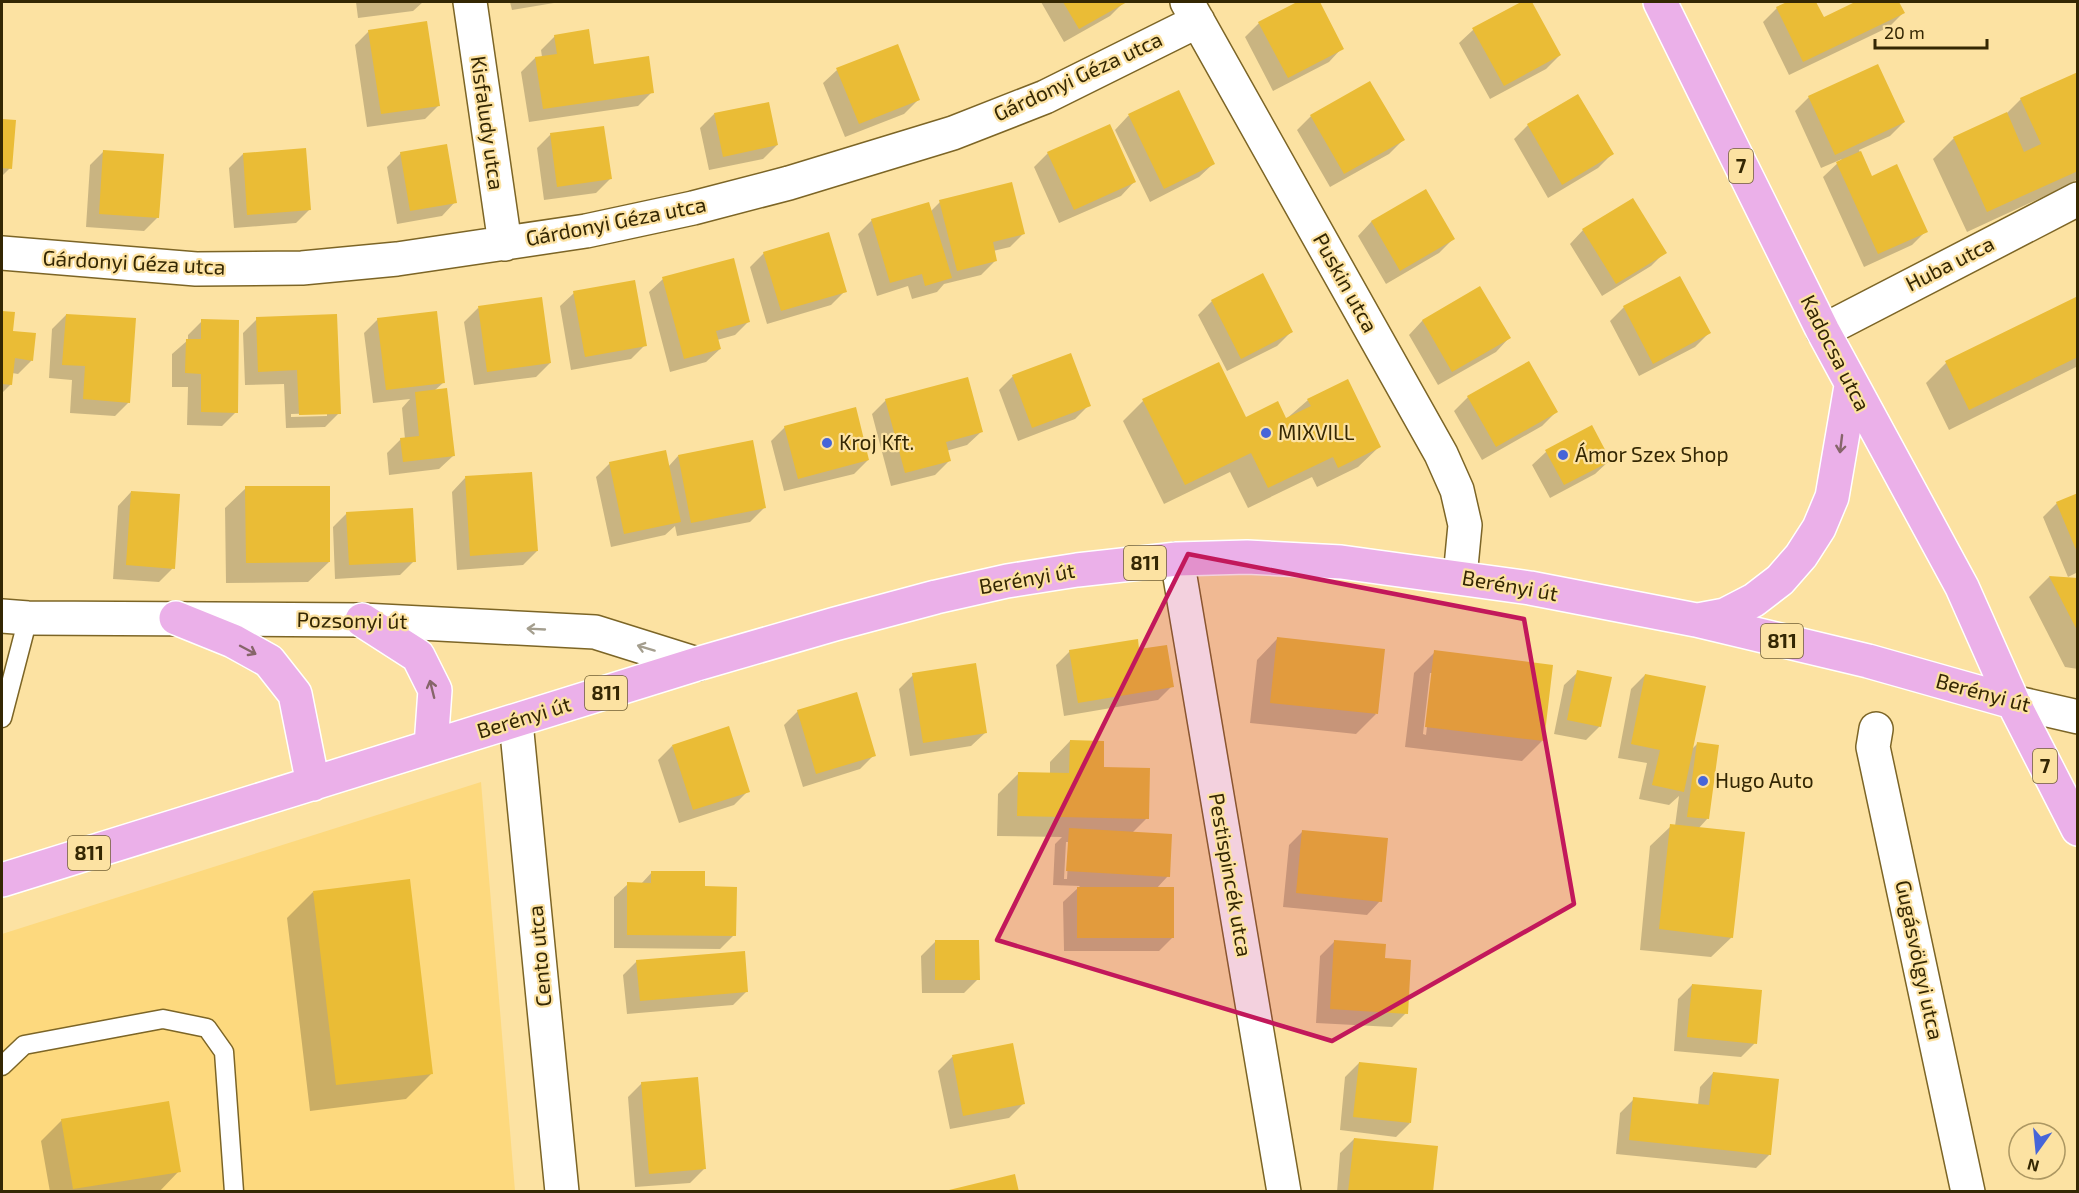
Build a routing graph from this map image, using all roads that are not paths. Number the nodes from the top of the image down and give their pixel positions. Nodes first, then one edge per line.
1 (470, 2) edge
2 (1660, 2) edge
3 (1192, 11) edge
4 (2078, 199) edge
5 (505, 244) junction
6 (2, 253) edge
7 (1822, 331) junction
8 (1851, 386) junction
9 (1177, 559) junction
10 (1460, 577) junction
11 (15, 617) edge
12 (176, 618) junction
13 (362, 620) junction
14 (1696, 620) junction
15 (697, 664) junction
16 (2013, 702) junction
17 (2078, 717) edge
18 (2, 718) edge
19 (516, 722) junction
20 (1876, 729) dead end
21 (431, 746) junction
22 (313, 784) junction
23 (2078, 829) edge
24 (2, 880) edge
25 (2, 1066) edge
26 (234, 1191) edge
27 (562, 1191) edge
28 (1284, 1191) edge
29 (1968, 1191) edge

1 - 5 street, Kisfaludy utca
2 - 7 main road, Kadocsa utca / 7
3 - 5 street, Gárdonyi Géza utca
3 - 10 street, Puskin utca
4 - 7 street, Huba utca
5 - 6 street, Gárdonyi Géza utca
7 - 8 main road, Kadocsa utca / 7
8 -> 14 main road
8 - 16 main road, Kadocsa utca / 7
9 - 10 main road, Berényi út / 811
9 - 15 main road, Berényi út / 811
9 - 28 street, Pestispincék utca
10 - 14 main road, Berényi út / 811
11 - 12 street, Pozsonyi út
11 - 18 lane
12 - 13 street, Pozsonyi út
12 -> 22 main road
15 -> 13 street, Pozsonyi út
21 -> 13 main road
14 - 16 main road, Berényi út / 811
15 - 19 main road, Berényi út / 811
16 - 17 street, Berényi út
16 - 23 main road, 7
19 - 21 main road, Berényi út / 811
19 - 27 street, Cento utca
20 - 29 street, Gugásvölgyi utca
21 - 22 main road, Berényi út / 811
22 - 24 main road, Berényi út / 811
25 - 26 lane

